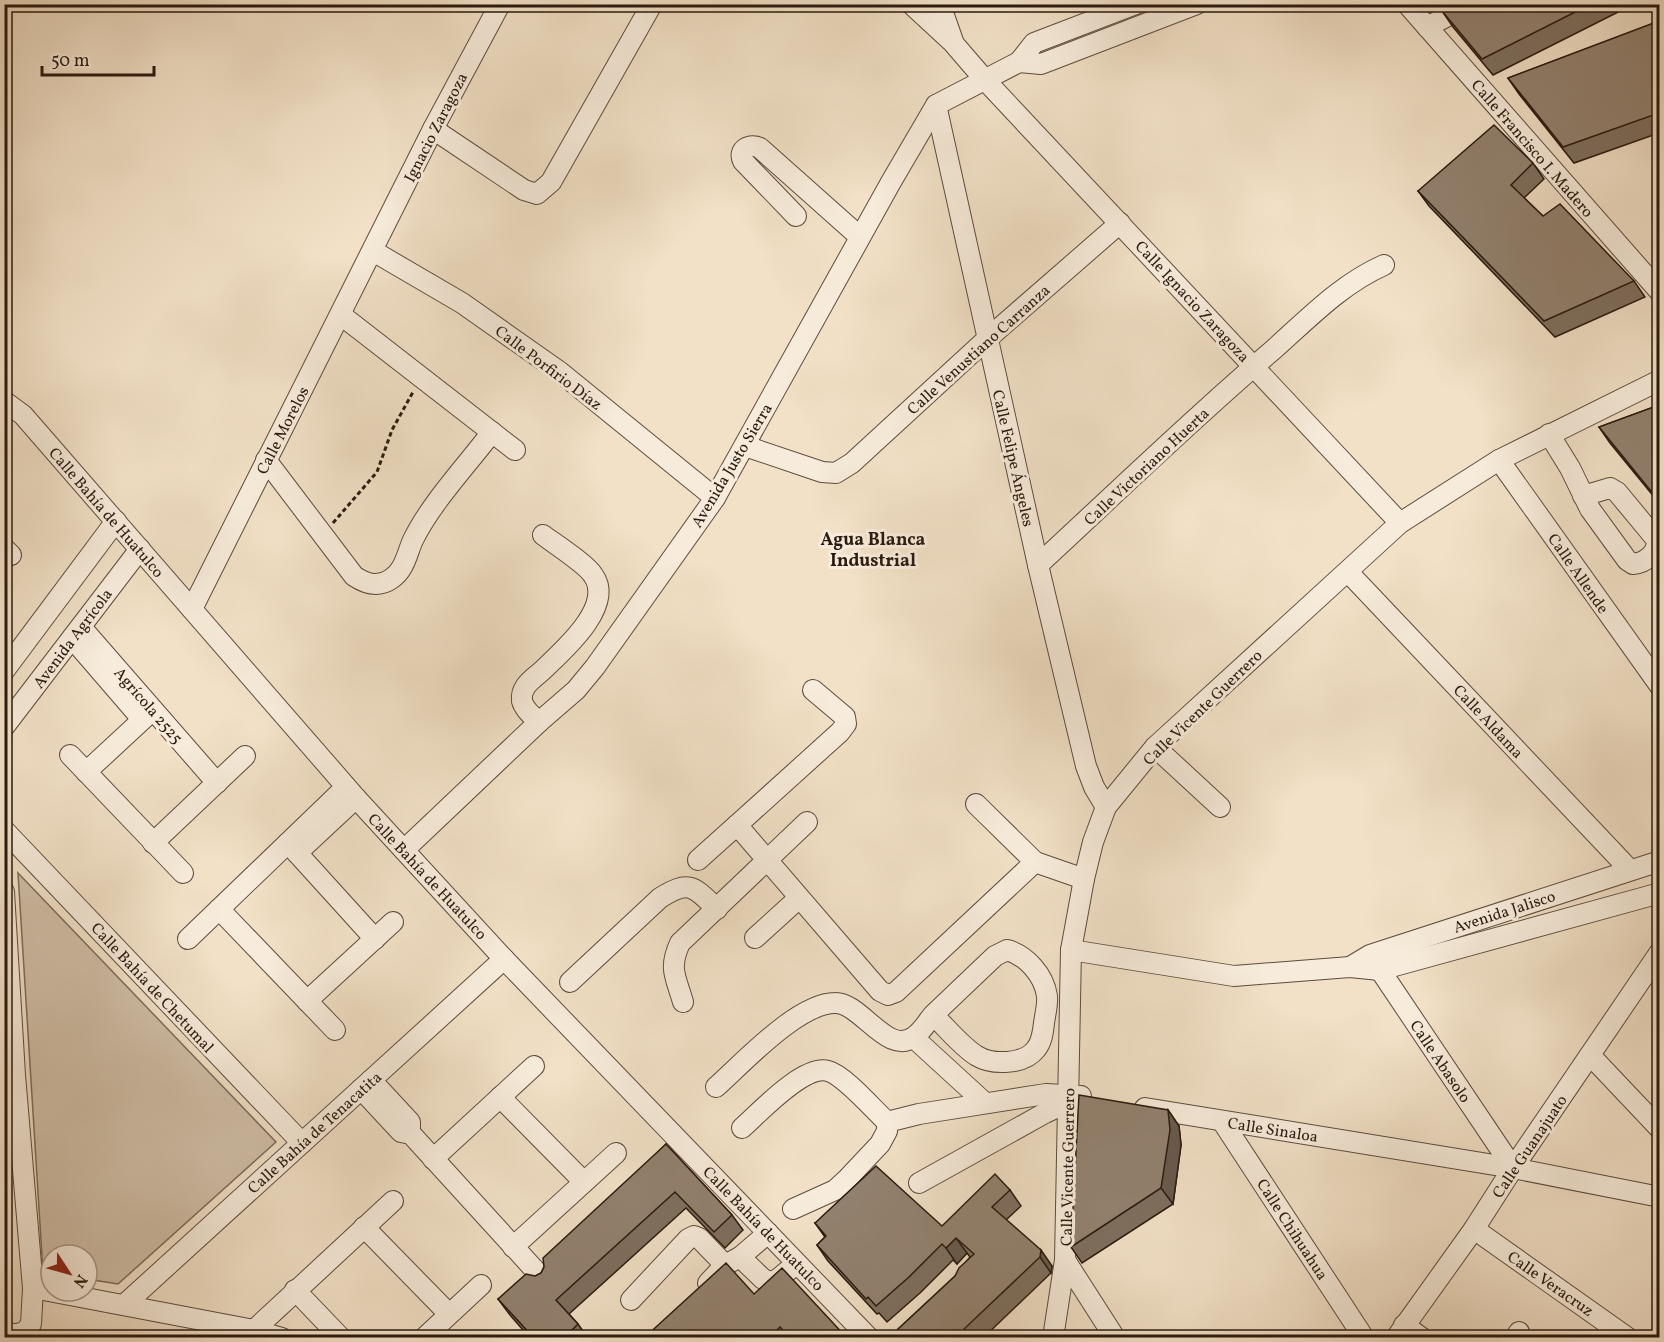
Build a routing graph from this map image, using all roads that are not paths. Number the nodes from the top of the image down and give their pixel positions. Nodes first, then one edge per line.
1 (500, 4) edge
2 (652, 4) edge
3 (911, 4) edge
4 (940, 4) edge
5 (1136, 4) edge
6 (1197, 4) edge
7 (1407, 4) edge
8 (1470, 4) edge
9 (1427, 27) junction
10 (954, 44) junction
11 (1019, 62) junction
12 (985, 80) junction
13 (936, 105) junction
14 (433, 129) junction
15 (796, 216) dead end
16 (1120, 222) junction
17 (860, 237) junction
18 (373, 251) junction
19 (1384, 265) dead end
20 (1659, 292) edge
21 (341, 315) junction
22 (987, 339) junction
23 (1254, 366) junction
24 (1659, 380) edge
25 (4, 401) edge
26 (492, 432) junction
27 (1549, 434) junction
28 (745, 446) junction
29 (515, 450) dead end
30 (266, 460) junction
31 (1499, 460) junction
32 (1583, 496) dead end
33 (715, 498) junction
34 (116, 521) junction
35 (1401, 523) junction
36 (543, 535) dead end
37 (140, 549) junction
38 (1038, 565) junction
39 (1348, 572) junction
40 (192, 609) junction
41 (76, 633) junction
42 (1653, 662) edge
43 (4, 671) edge
44 (1659, 686) edge
45 (813, 690) dead end
46 (148, 715) junction
47 (539, 722) junction
48 (4, 727) edge
49 (1155, 747) junction
50 (70, 755) dead end
51 (245, 756) dead end
52 (86, 772) junction
53 (217, 783) junction
54 (351, 793) junction
55 (976, 804) dead end
56 (1106, 807) junction
57 (1220, 807) dead end
58 (807, 822) dead end
59 (737, 825) junction
60 (4, 830) edge
61 (153, 843) junction
62 (292, 848) junction
63 (404, 850) junction
64 (698, 860) dead end
65 (767, 861) junction
66 (1659, 861) edge
67 (1035, 862) junction
68 (1630, 870) junction
69 (183, 873) dead end
70 (1083, 879) junction
71 (4, 892) edge
72 (1659, 893) edge
73 (1556, 894) junction
74 (799, 898) junction
75 (219, 909) junction
76 (717, 909) junction
77 (1565, 919) junction
78 (393, 922) dead end
79 (754, 938) dead end
80 (188, 939) dead end
81 (375, 939) junction
82 (1071, 951) junction
83 (1658, 957) edge
84 (504, 959) junction
85 (1375, 962) junction
86 (570, 982) dead end
87 (307, 1000) junction
88 (683, 1002) dead end
89 (933, 1015) junction
90 (336, 1030) dead end
91 (914, 1038) junction
92 (1590, 1055) junction
93 (534, 1066) dead end
94 (10, 1082) edge
95 (366, 1085) junction
96 (716, 1088) dead end
97 (500, 1097) junction
98 (1068, 1098) junction
99 (1101, 1100) edge
100 (985, 1103) junction
101 (1124, 1104) edge
102 (1222, 1121) junction
103 (887, 1122) junction
104 (742, 1128) dead end
105 (1659, 1129) edge
106 (302, 1143) junction
107 (616, 1153) dead end
108 (433, 1159) junction
109 (1513, 1168) junction
110 (584, 1182) junction
111 (919, 1183) dead end
112 (1658, 1198) edge
113 (393, 1202) dead end
114 (793, 1209) dead end
115 (364, 1227) junction
116 (1474, 1229) junction
117 (768, 1233) junction
118 (513, 1247) junction
119 (1065, 1260) junction
120 (732, 1261) junction
121 (797, 1263) junction
122 (544, 1280) edge
123 (481, 1285) dead end
124 (33, 1288) junction
125 (295, 1290) junction
126 (694, 1297) edge
127 (631, 1300) dead end
128 (124, 1305) junction
129 (449, 1314) junction
130 (4, 1330) edge
131 (254, 1330) junction
132 (1400, 1331) edge
133 (282, 1338) edge
134 (341, 1338) edge
135 (424, 1338) edge
136 (868, 1338) edge
137 (1053, 1338) edge
138 (1115, 1338) edge
139 (1364, 1338) edge
140 (1422, 1338) edge
141 (1628, 1338) edge

1 - 14 street, Ignacio Zaragoza
2 - 14 street
3 - 10 street
4 - 10 street
5 - 11 street
6 - 11 street
7 - 9 street, Calle Francisco I. Madero
8 - 9 street
9 - 20 street, Calle Francisco I. Madero
10 - 12 street
11 - 12 street
12 - 13 street
12 - 16 street, Calle Ignacio Zaragoza
13 - 17 street, Avenida Justo Sierra
13 - 22 street, Calle Felipe Ángeles
14 - 18 street, Ignacio Zaragoza
15 - 17 street
16 - 22 street, Calle Venustiano Carranza
16 - 23 street, Calle Ignacio Zaragoza
17 - 28 street, Avenida Justo Sierra
18 - 21 street, Calle Morelos
18 - 33 street, Calle Porfirio Díaz
19 - 23 street, Calle Victoriano Huerta
21 - 26 street
21 - 30 street, Calle Morelos
22 - 28 street, Calle Venustiano Carranza
22 - 38 street, Calle Felipe Ángeles
23 - 35 street, Calle Ignacio Zaragoza
23 - 38 street, Calle Victoriano Huerta
24 - 27 street, Calle Vicente Guerrero
25 - 34 street, Calle Bahía de Huatulco
26 - 29 street
26 - 30 street
27 - 31 street, Calle Vicente Guerrero
27 - 32 street
28 - 33 street, Avenida Justo Sierra
30 - 40 street, Calle Morelos
31 - 35 street, Calle Vicente Guerrero
31 - 42 street, Calle Allende
33 - 47 street, Avenida Justo Sierra
34 - 37 street, Calle Bahía de Huatulco
34 - 43 street, Avenida Agrícola
35 - 39 street, Calle Vicente Guerrero
36 - 47 street
37 - 40 street, Calle Bahía de Huatulco
37 - 41 street, Avenida Agrícola
38 - 56 street, Calle Felipe Ángeles
39 - 49 street, Calle Vicente Guerrero
39 - 68 street, Calle Aldama
40 - 54 street, Calle Bahía de Huatulco
41 - 46 street, Agrícola 2525
41 - 48 street, Avenida Agrícola
42 - 44 street, Calle Allende
45 - 59 street
46 - 52 street
46 - 53 street, Agrícola 2525
47 - 63 street, Avenida Justo Sierra
49 - 56 street, Calle Vicente Guerrero
49 - 57 street
50 - 52 street
51 - 53 street
52 - 61 street
53 - 61 street
54 - 62 street
54 - 63 street, Calle Bahía de Huatulco
55 - 67 street
56 - 70 street, Calle Vicente Guerrero
58 - 65 street
59 - 64 street
59 - 65 street
60 - 106 street, Calle Bahía de Chetumal
61 - 69 street
62 - 75 street
62 - 81 street
63 - 84 street, Calle Bahía de Huatulco
65 - 74 street
65 - 76 street
66 - 68 street, Avenida Jalisco
67 - 70 street
67 - 74 street
68 - 73 street, Avenida Jalisco
70 - 82 street, Calle Vicente Guerrero
71 - 94 street
72 - 77 street, Avenida Jalisco
73 - 77 street
73 - 85 street, Avenida Jalisco
74 - 79 street
75 - 80 street
75 - 87 street
76 - 86 street
76 - 88 street
77 - 85 street, Avenida Jalisco
78 - 81 street
81 - 87 street
82 - 85 street, Avenida Jalisco
82 - 98 street, Calle Vicente Guerrero
83 - 92 street, Calle Guanajuato
84 - 95 street, Calle Bahía de Tenacatita
84 - 117 street, Calle Bahía de Huatulco
85 - 109 street, Calle Abasolo
87 - 90 street
89 - 89 street
89 - 91 street
91 - 96 street
91 - 100 street
92 - 105 street
92 - 109 street, Calle Guanajuato
93 - 97 street
94 - 124 street
95 - 106 street, Calle Bahía de Tenacatita
95 - 108 street
97 - 108 street
97 - 110 street
98 - 99 street
98 - 100 street
98 - 111 street
98 - 119 street, Calle Vicente Guerrero
100 - 103 street
101 - 102 street, Calle Sinaloa
102 - 109 street, Calle Sinaloa
102 - 139 street, Calle Chihuahua
103 - 104 street
103 - 114 street
106 - 128 street, Calle Bahía de Tenacatita
107 - 110 street
108 - 118 street
109 - 112 street, Calle Sinaloa
109 - 116 street, Calle Guanajuato
110 - 118 street
113 - 115 street
115 - 125 street
115 - 129 street
116 - 132 street, Calle Guanajuato
116 - 141 street, Calle Veracruz
117 - 120 street
117 - 121 street, Calle Bahía de Huatulco
118 - 122 street
119 - 137 street, Calle Vicente Guerrero
119 - 138 street
120 - 121 street
120 - 126 street
120 - 127 street
121 - 136 street, Calle Bahía de Huatulco
123 - 129 street
124 - 128 street
124 - 130 street
125 - 131 street
125 - 134 street
128 - 131 street
129 - 135 street
131 - 133 street
132 - 140 street

